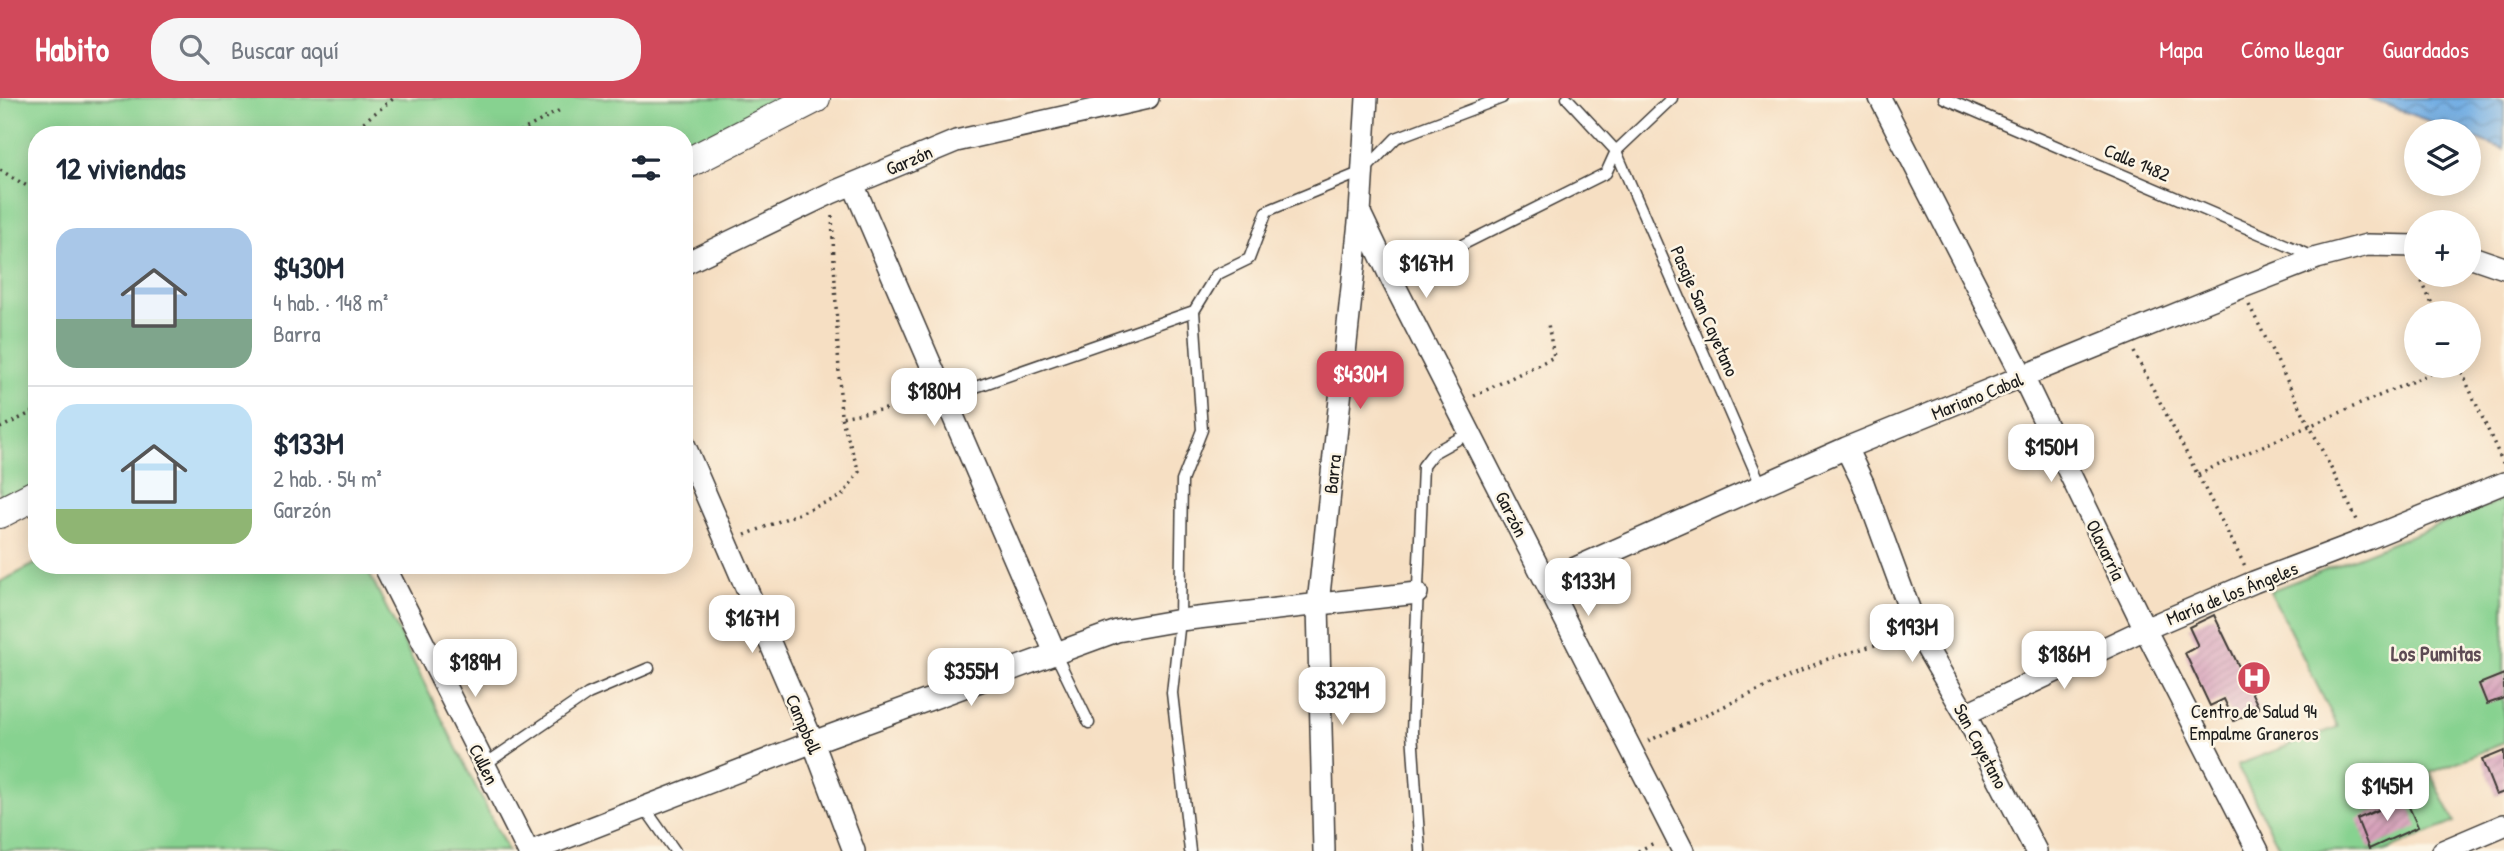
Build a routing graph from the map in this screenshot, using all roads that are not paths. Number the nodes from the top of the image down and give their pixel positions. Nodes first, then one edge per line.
1 (815, 98) edge
2 (1147, 98) edge
3 (1367, 98) edge
4 (1502, 98) edge
5 (1567, 98) edge
6 (1672, 98) edge
7 (1880, 98) edge
8 (1944, 98) edge
9 (1616, 151) junction
10 (693, 160) edge
11 (1364, 170) junction
12 (853, 184) junction
13 (1360, 213) junction
14 (2404, 246) edge
15 (2317, 258) junction
16 (693, 260) edge
17 (2481, 260) edge
18 (2504, 268) edge
19 (1392, 281) junction
20 (1194, 311) junction
21 (2023, 377) junction
22 (944, 398) junction
23 (1471, 432) junction
24 (1846, 449) junction
25 (693, 465) edge
26 (2504, 483) edge
27 (1761, 485) junction
28 (28, 499) edge
29 (0, 513) edge
30 (388, 574) edge
31 (1546, 580) junction
32 (1417, 593) junction
33 (1318, 604) junction
34 (1180, 621) junction
35 (2145, 629) junction
36 (1056, 655) junction
37 (649, 667) dead end
38 (1965, 714) junction
39 (1089, 723) dead end
40 (813, 742) junction
41 (484, 765) junction
42 (644, 807) junction
43 (2504, 825) edge
44 (530, 851) edge
45 (675, 851) edge
46 (855, 851) edge
47 (1190, 851) edge
48 (1324, 851) edge
49 (1420, 851) edge
50 (1683, 851) edge
51 (2036, 851) edge
52 (2258, 851) edge
53 (2443, 851) edge

1 - 10 main road
2 - 12 street, Garzón
3 - 11 street, Barra
4 - 11 lane
5 - 9 lane, Pasaje San Cayetano
6 - 9 lane
7 - 21 street, Olavarría
8 - 15 lane, Calle 1482
9 - 19 lane
9 - 27 lane, Pasaje San Cayetano
11 - 13 street, Barra
11 - 20 lane
12 - 16 street, Garzón
12 - 22 street
13 - 19 street, Garzón
13 - 33 street, Barra
14 - 15 street, Mariano Cabal
15 - 21 street, Mariano Cabal
17 - 18 street
19 - 23 street, Garzón
20 - 22 lane
20 - 34 lane
21 - 24 street, Mariano Cabal
21 - 35 street, Olavarría
22 - 36 street
23 - 31 street, Garzón
23 - 32 lane
24 - 27 street, Mariano Cabal
24 - 38 street, San Cayetano
25 - 40 street, Campbell
26 - 35 street, María de los Ángeles
27 - 31 street, Mariano Cabal
28 - 29 main road
30 - 41 street, Cullen
31 - 50 street, Garzón
32 - 33 street
32 - 49 lane
33 - 34 street
33 - 48 street, Barra
34 - 36 street
34 - 47 lane
35 - 38 street, María de los Ángeles
35 - 52 street, Olavarría
36 - 39 lane
36 - 40 street
37 - 41 lane
38 - 51 street, San Cayetano
40 - 42 street
40 - 46 street, Campbell
41 - 44 street, Cullen
42 - 44 street
42 - 45 lane
43 - 53 street

